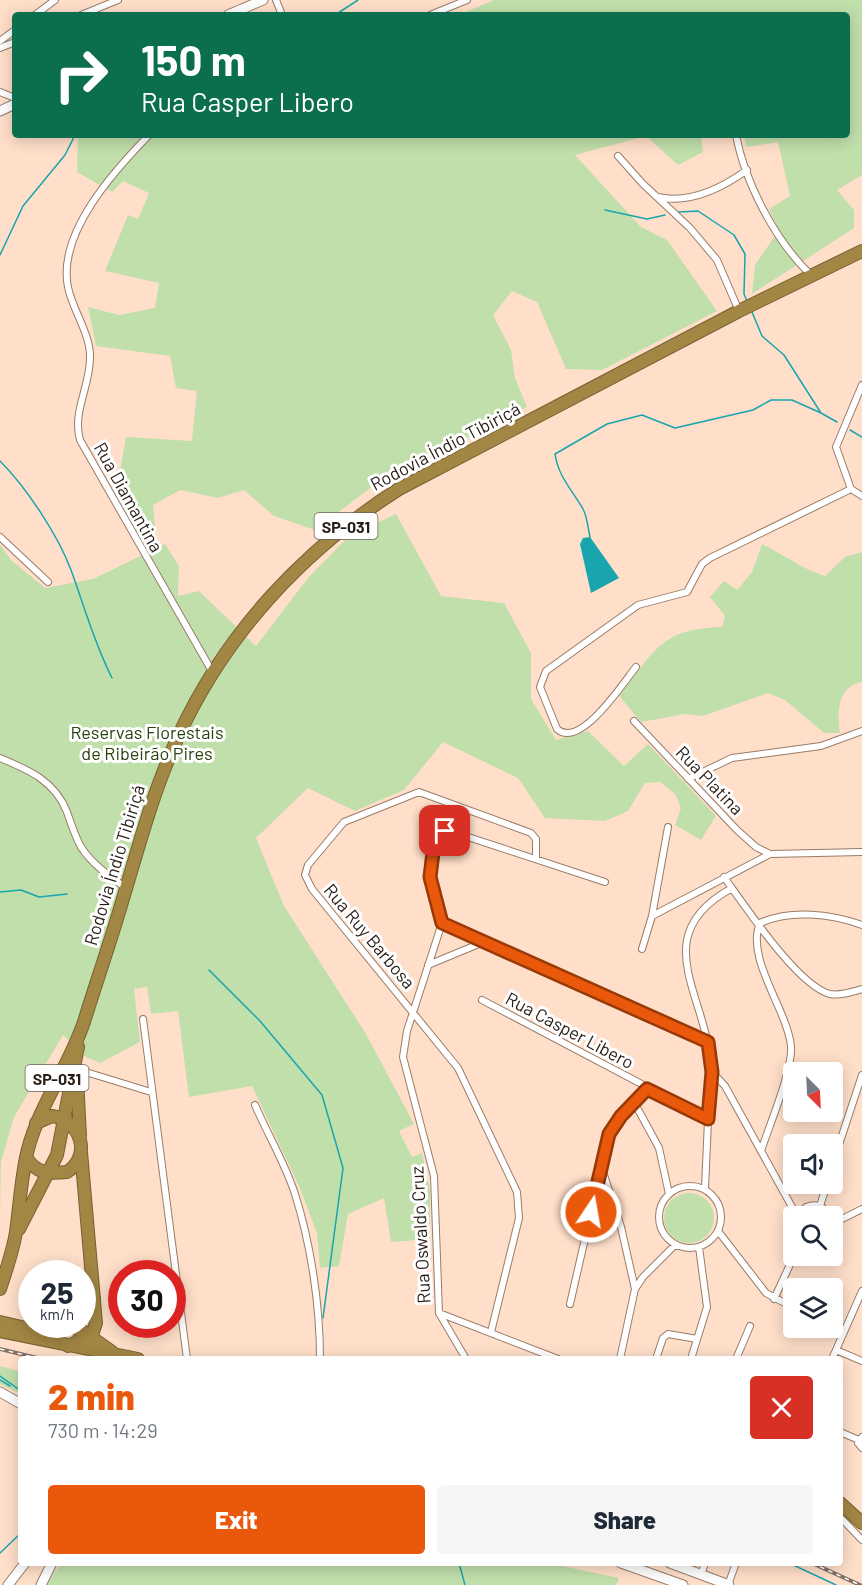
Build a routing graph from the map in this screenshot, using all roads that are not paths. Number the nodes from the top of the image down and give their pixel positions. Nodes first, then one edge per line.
1 (55, 0) edge
2 (118, 0) edge
3 (264, 0) edge
4 (467, 0) edge
5 (38, 12) edge
6 (88, 12) edge
7 (235, 12) edge
8 (437, 12) edge
9 (146, 138) edge
10 (737, 138) edge
11 (618, 156) dead end
12 (747, 170) junction
13 (657, 197) junction
14 (862, 251) edge
15 (812, 276) junction
16 (739, 311) junction
17 (862, 385) edge
18 (851, 489) junction
19 (862, 496) edge
20 (0, 537) edge
21 (48, 582) dead end
22 (636, 667) dead end
23 (213, 673) junction
24 (634, 721) dead end
25 (862, 731) edge
26 (0, 758) edge
27 (688, 779) junction
28 (668, 827) dead end
29 (862, 852) edge
30 (770, 854) junction
31 (536, 859) junction
32 (724, 877) junction
33 (605, 882) dead end
34 (732, 888) junction
35 (126, 889) junction
36 (652, 916) junction
37 (442, 923) junction
38 (760, 923) junction
39 (862, 925) edge
40 (486, 941) junction
41 (642, 949) dead end
42 (428, 965) junction
43 (862, 990) edge
44 (482, 1000) dead end
45 (414, 1010) junction
46 (143, 1019) dead end
47 (80, 1034) junction
48 (708, 1042) junction
49 (77, 1068) junction
50 (712, 1072) junction
51 (862, 1075) edge
52 (647, 1089) junction
53 (151, 1092) junction
54 (634, 1102) junction
55 (255, 1105) dead end
56 (52, 1116) junction
57 (66, 1119) junction
58 (708, 1119) junction
59 (36, 1123) junction
60 (63, 1134) junction
61 (843, 1134) edge
62 (80, 1138) junction
63 (761, 1151) junction
64 (81, 1152) junction
65 (26, 1157) junction
66 (600, 1164) junction
67 (54, 1172) junction
68 (85, 1188) junction
69 (705, 1188) junction
70 (669, 1194) junction
71 (824, 1194) edge
72 (792, 1206) edge
73 (820, 1206) edge
74 (862, 1209) edge
75 (843, 1218) edge
76 (718, 1231) junction
77 (16, 1235) junction
78 (675, 1245) junction
79 (699, 1248) junction
80 (91, 1260) edge
81 (789, 1266) edge
82 (1, 1285) edge
83 (635, 1289) junction
84 (862, 1291) edge
85 (774, 1299) junction
86 (783, 1303) edge
87 (570, 1305) dead end
88 (439, 1313) junction
89 (0, 1323) edge
90 (18, 1326) edge
91 (750, 1326) dead end
92 (0, 1331) edge
93 (844, 1331) joint
94 (491, 1332) junction
95 (77, 1338) edge
96 (85, 1338) edge
97 (94, 1338) edge
98 (697, 1339) junction
99 (68, 1346) junction
100 (836, 1350) junction
101 (118, 1355) junction
102 (123, 1356) edge
103 (187, 1356) edge
104 (320, 1356) edge
105 (464, 1356) edge
106 (551, 1356) edge
107 (622, 1356) edge
108 (658, 1356) edge
109 (692, 1356) edge
110 (737, 1356) edge
111 (833, 1356) edge
112 (862, 1361) edge
113 (0, 1392) edge
114 (18, 1402) edge
115 (843, 1433) edge
116 (860, 1439) edge
117 (862, 1448) edge
118 (843, 1512) edge
119 (843, 1514) edge
120 (862, 1523) edge
121 (862, 1539) edge
122 (24, 1566) edge
123 (50, 1566) edge
124 (630, 1566) edge
125 (678, 1566) edge
126 (704, 1566) edge
127 (735, 1566) edge
128 (701, 1575) junction
129 (8, 1585) edge
130 (41, 1585) edge
131 (684, 1585) edge
132 (729, 1585) edge

1 - 5 street
2 - 6 street
3 - 7 main road
4 - 8 street
9 - 23 street, Rua Diamantina
10 - 12 street
11 - 13 street
12 - 13 street
12 - 15 street
13 - 16 street
14 - 15 highway, Rodovia Índio Tibiriçá / SP-031
15 - 16 highway, Rodovia Índio Tibiriçá / SP-031
16 - 23 highway, Rodovia Índio Tibiriçá / SP-031
17 - 18 street
18 - 19 street
18 - 22 street
20 - 21 street
23 - 35 highway, Rodovia Índio Tibiriçá / SP-031
24 - 27 street, Rua Platina
25 - 27 street
26 - 35 street
27 - 30 street, Rua Platina
28 - 36 street
29 - 30 street
30 - 32 street
31 - 33 street
31 - 37 street
31 - 45 street, Rua Ruy Barbosa
32 - 34 street
32 - 36 street
34 - 38 street
34 - 48 street
35 - 47 highway, Rodovia Índio Tibiriçá / SP-031
36 - 41 street
37 - 40 street
37 - 42 street, Rua Oswaldo Cruz
38 - 39 street
38 - 43 street
38 - 63 street
40 - 42 street
40 - 48 street
42 - 45 street, Rua Oswaldo Cruz
44 - 52 street, Rua Casper Libero
45 - 88 street, Rua Oswaldo Cruz
45 - 94 street, Rua Ruy Barbosa
46 - 53 street
47 - 49 highway, Rodovia Índio Tibiriçá / SP-031
47 - 59 highway, Rodovia Índio Tibiriçá / SP-031
48 - 50 street
49 - 53 street
49 - 57 highway, Rodovia Índio Tibiriçá / SP-031
49 - 62 highway
50 - 58 street
50 - 63 street
51 - 61 street
52 - 54 street
52 - 58 street, Rua Casper Libero
53 - 103 street
54 - 66 street
54 - 70 street
55 - 104 street
56 - 57 highway
56 - 59 highway
56 - 60 highway
57 - 60 highway, Rodovia Índio Tibiriçá / SP-031
57 - 62 highway
58 - 69 street
59 - 65 highway, Rodovia Índio Tibiriçá / SP-031
60 - 67 highway, Rodovia Índio Tibiriçá / SP-031
62 - 64 highway
63 - 72 street
64 - 67 highway
64 - 68 highway
65 - 67 highway
65 - 77 highway, Rodovia Índio Tibiriçá / SP-031
66 - 83 street
66 - 87 street
67 - 68 highway
67 - 77 highway, Rodovia Índio Tibiriçá / SP-031
68 - 80 highway
69 - 70 street
69 - 76 street
70 - 78 street
71 - 73 street
74 - 75 street
76 - 79 street
76 - 85 street
77 - 82 highway, Rodovia Índio Tibiriçá / SP-031
78 - 79 street
78 - 83 street
79 - 98 street
81 - 85 street
83 - 107 street
84 - 93 street
85 - 86 street
88 - 94 street
88 - 105 street, Rua Oswaldo Cruz
89 - 90 highway
91 - 110 street
92 - 99 highway
93 - 100 street
94 - 106 street
95 - 99 highway
96 - 99 highway
97 - 101 highway
98 - 108 street
98 - 109 street
99 - 101 highway
100 - 111 street
100 - 112 street
101 - 102 highway
113 - 114 main road
115 - 116 street
116 - 117 street
118 - 120 highway
119 - 121 street
122 - 129 main road
123 - 130 main road
124 - 131 main road
125 - 128 main road
126 - 128 street
127 - 132 street
128 - 132 main road

